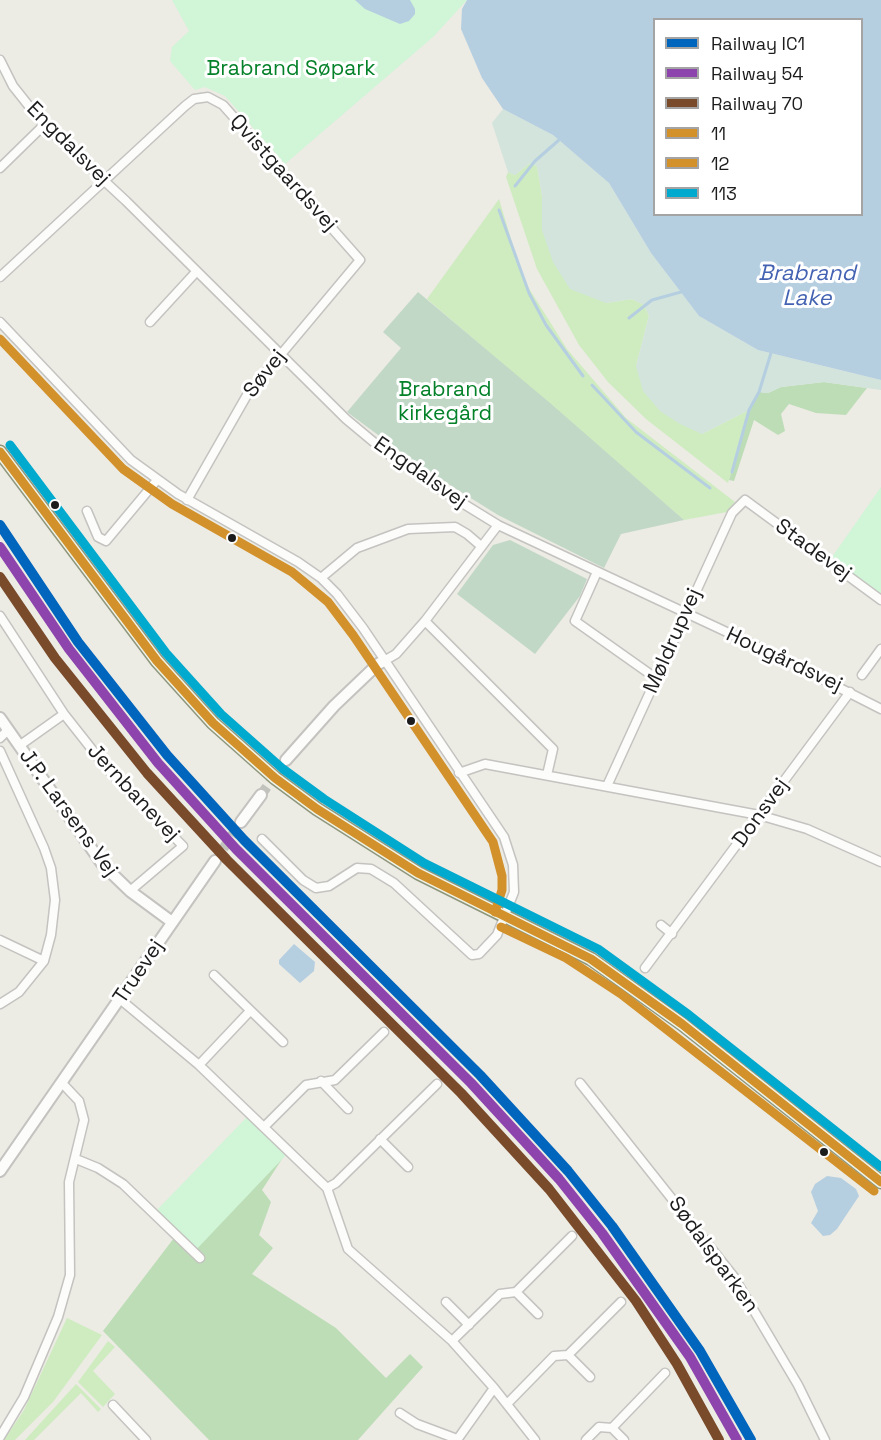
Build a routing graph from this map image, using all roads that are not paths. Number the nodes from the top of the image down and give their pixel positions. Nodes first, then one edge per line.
1 (0, 60) edge
2 (44, 125) junction
3 (0, 168) edge
4 (104, 181) junction
5 (360, 260) joint
6 (196, 272) junction
7 (0, 277) edge
8 (0, 322) edge
9 (150, 322) dead end
10 (280, 354) junction
11 (0, 452) edge
12 (157, 480) junction
13 (187, 500) junction
14 (745, 501) joint
15 (87, 511) dead end
16 (498, 525) junction
17 (481, 546) junction
18 (597, 572) junction
19 (321, 578) junction
20 (881, 600) edge
21 (685, 614) junction
22 (0, 616) edge
23 (425, 621) junction
24 (881, 649) edge
25 (384, 661) junction
26 (862, 675) dead end
27 (657, 679) junction
28 (850, 692) junction
29 (881, 709) edge
30 (64, 714) junction
31 (0, 718) edge
32 (4, 734) edge
33 (19, 746) junction
34 (0, 751) edge
35 (286, 760) tunnel mouth
36 (459, 773) junction
37 (547, 775) junction
38 (607, 786) junction
39 (261, 795) tunnel mouth
40 (759, 815) junction
41 (241, 822) tunnel mouth
42 (262, 839) dead end
43 (215, 861) tunnel mouth
44 (881, 862) edge
45 (130, 891) junction
46 (506, 916) junction
47 (172, 922) junction
48 (661, 925) dead end
49 (672, 934) junction
50 (0, 939) edge
51 (44, 961) junction
52 (645, 968) dead end
53 (214, 975) dead end
54 (121, 1000) junction
55 (0, 1004) edge
56 (250, 1011) junction
57 (384, 1032) dead end
58 (282, 1042) dead end
59 (199, 1065) junction
60 (321, 1081) junction
61 (62, 1083) junction
62 (580, 1083) dead end
63 (436, 1084) dead end
64 (348, 1109) dead end
65 (264, 1127) junction
66 (380, 1139) junction
67 (76, 1159) junction
68 (408, 1167) dead end
69 (0, 1171) edge
70 (881, 1182) edge
71 (327, 1188) junction
72 (572, 1236) dead end
73 (200, 1258) dead end
74 (516, 1292) junction
75 (446, 1302) dead end
76 (621, 1302) dead end
77 (538, 1314) dead end
78 (469, 1325) junction
79 (452, 1341) junction
80 (568, 1355) junction
81 (665, 1373) dead end
82 (590, 1377) dead end
83 (494, 1388) junction
84 (507, 1404) junction
85 (113, 1405) dead end
86 (400, 1413) dead end
87 (612, 1428) junction
88 (0, 1437) edge
89 (147, 1440) edge
90 (457, 1440) edge
91 (535, 1440) edge
92 (585, 1440) edge
93 (624, 1440) edge
94 (825, 1440) edge

1 - 2 street, Engdalsvej
2 - 3 street
2 - 4 street, Engdalsvej
4 - 5 street, Qvistgaardsvej
4 - 6 street, Engdalsvej
4 - 7 street
5 - 10 street, Søvej
6 - 9 street
6 - 10 street, Engdalsvej
8 - 12 street
10 - 13 street, Søvej
10 - 16 street, Engdalsvej
11 - 46 main road
12 - 13 street
12 - 15 street
13 - 19 street
14 - 20 street, Stadevej
14 - 21 street, Møldrupvej
16 - 17 street
16 - 18 street, Engdalsvej
17 - 19 street
17 - 23 street
18 - 21 street, Engdalsvej
18 - 27 street
19 - 25 street
21 - 27 street, Møldrupvej
21 - 28 street, Hougårdsvej
22 - 30 street, Jernbanevej
23 - 25 street
23 - 37 street
24 - 26 street
25 - 35 street
25 - 36 street
27 - 38 street, Møldrupvej
28 - 29 street, Hougårdsvej
28 - 40 street, Donsvej
30 - 33 street
30 - 45 street, Jernbanevej
31 - 32 street, J.P. Larsens Vej
32 - 33 street, J.P. Larsens Vej
33 - 45 street, J.P. Larsens Vej
34 - 51 street
36 - 37 street
36 - 46 street
37 - 38 street
38 - 40 street
39 - 41 street
40 - 44 street
40 - 49 street, Donsvej
42 - 46 street
43 - 47 street, Truevej
45 - 47 street, J.P. Larsens Vej
46 - 70 main road
47 - 54 street, Truevej
48 - 49 street
49 - 52 street, Donsvej
50 - 51 street
51 - 55 street
53 - 56 street
54 - 59 street
54 - 61 street, Truevej
56 - 58 street
56 - 59 street
57 - 60 street
59 - 65 street
60 - 64 street
60 - 65 street
61 - 67 street
61 - 69 street, Truevej
62 - 94 street, Sødalsparken
63 - 66 street
65 - 71 street
66 - 68 street
66 - 71 street
67 - 73 street
67 - 88 street
71 - 79 street
72 - 74 street
74 - 77 street
74 - 78 street
75 - 78 street
76 - 80 street
78 - 79 street
79 - 83 street
80 - 82 street
80 - 84 street
81 - 87 street
83 - 84 street
83 - 90 street
84 - 91 street
85 - 89 street
86 - 90 street
87 - 92 street
87 - 93 street

